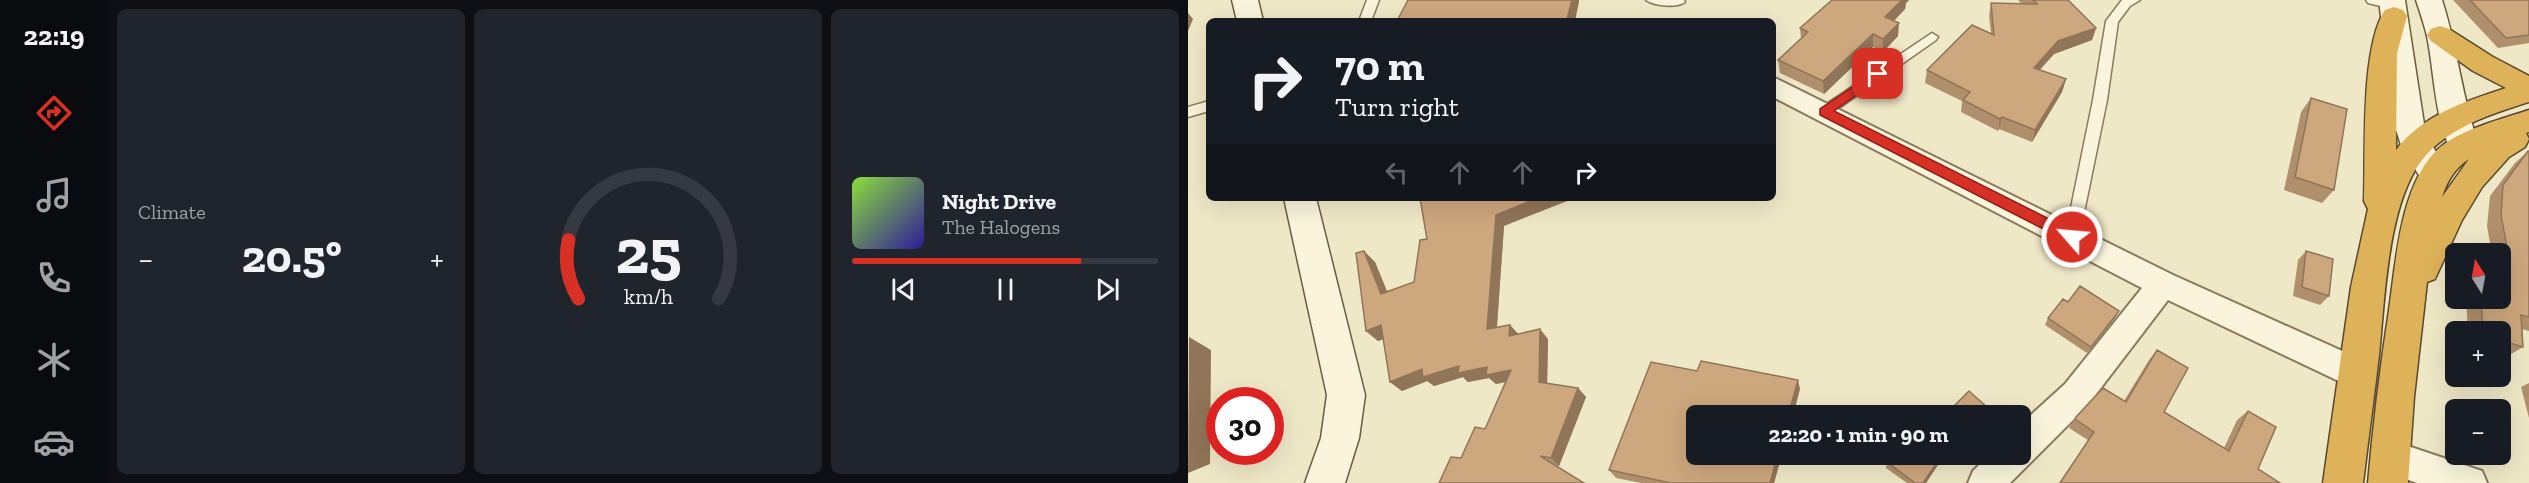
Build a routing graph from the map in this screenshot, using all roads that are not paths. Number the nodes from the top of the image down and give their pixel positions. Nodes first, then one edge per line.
1 (1245, 0) edge
2 (1373, 0) edge
3 (1652, 0) edge
4 (2134, 0) edge
5 (2429, 0) edge
6 (1679, 2) dead end
7 (2388, 5) edge
8 (1249, 18) edge
9 (1366, 18) edge
10 (2440, 35) junction
11 (1932, 36) dead end
12 (1776, 88) edge
13 (2529, 90) edge
14 (1206, 107) edge
15 (1188, 112) edge
16 (1824, 112) junction
17 (2529, 121) edge
18 (2529, 131) edge
19 (2460, 135) junction
20 (2416, 145) junction
21 (2435, 175) junction
22 (1301, 201) edge
23 (2380, 223) junction
24 (2072, 237) junction
25 (2163, 284) junction
26 (2407, 303) junction
27 (2358, 374) junction
28 (2031, 438) edge
29 (2004, 465) edge
30 (2389, 470) edge
31 (1324, 483) edge
32 (1985, 483) edge
33 (2343, 483) edge
34 (2470, 483) edge

1 - 8 main road
2 - 9 lane
3 - 6 lane
4 - 24 lane
5 - 10 main road
7 - 20 main road
7 - 23 highway
10 - 13 highway
10 - 19 main road
11 - 16 lane
12 - 16 street
13 - 19 highway
14 - 15 lane
16 - 24 street
17 - 19 highway
18 - 26 highway
19 - 20 highway
19 - 21 highway
20 - 21 main road
20 - 23 highway
21 - 26 highway
22 - 31 main road
23 - 27 highway
24 - 25 street
25 - 27 street
25 - 28 street
26 - 30 highway
27 - 33 highway
29 - 32 street
30 - 34 street

